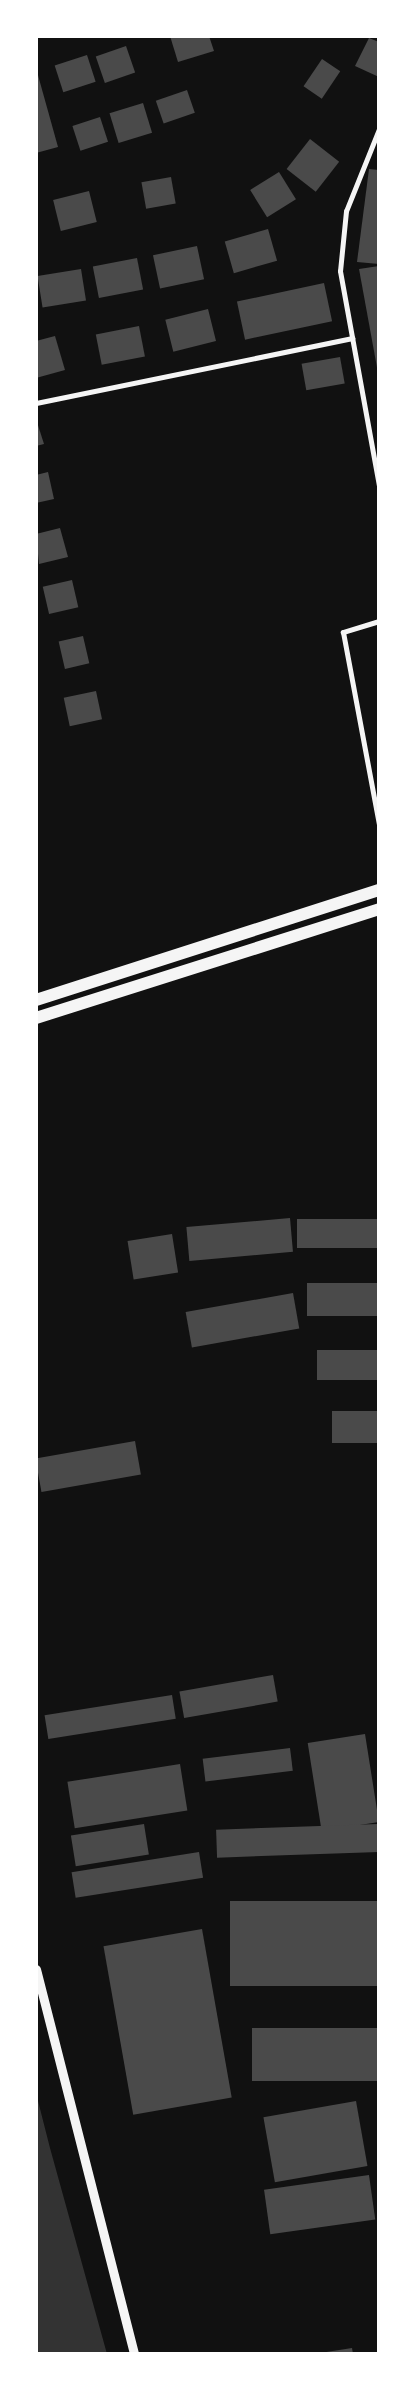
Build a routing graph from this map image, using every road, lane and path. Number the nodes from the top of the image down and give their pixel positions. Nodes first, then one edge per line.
1 (379, 128) edge
2 (352, 338) junction
3 (36, 403) edge
4 (379, 486) edge
5 (379, 621) edge
6 (379, 824) edge
7 (379, 890) edge
8 (379, 909) edge
9 (36, 1000) edge
10 (36, 1018) edge
11 (36, 1969) edge
12 (134, 2354) edge

1 - 2 street
2 - 3 street
2 - 4 street
5 - 6 street
7 - 9 main road
8 - 10 main road
11 - 12 street

